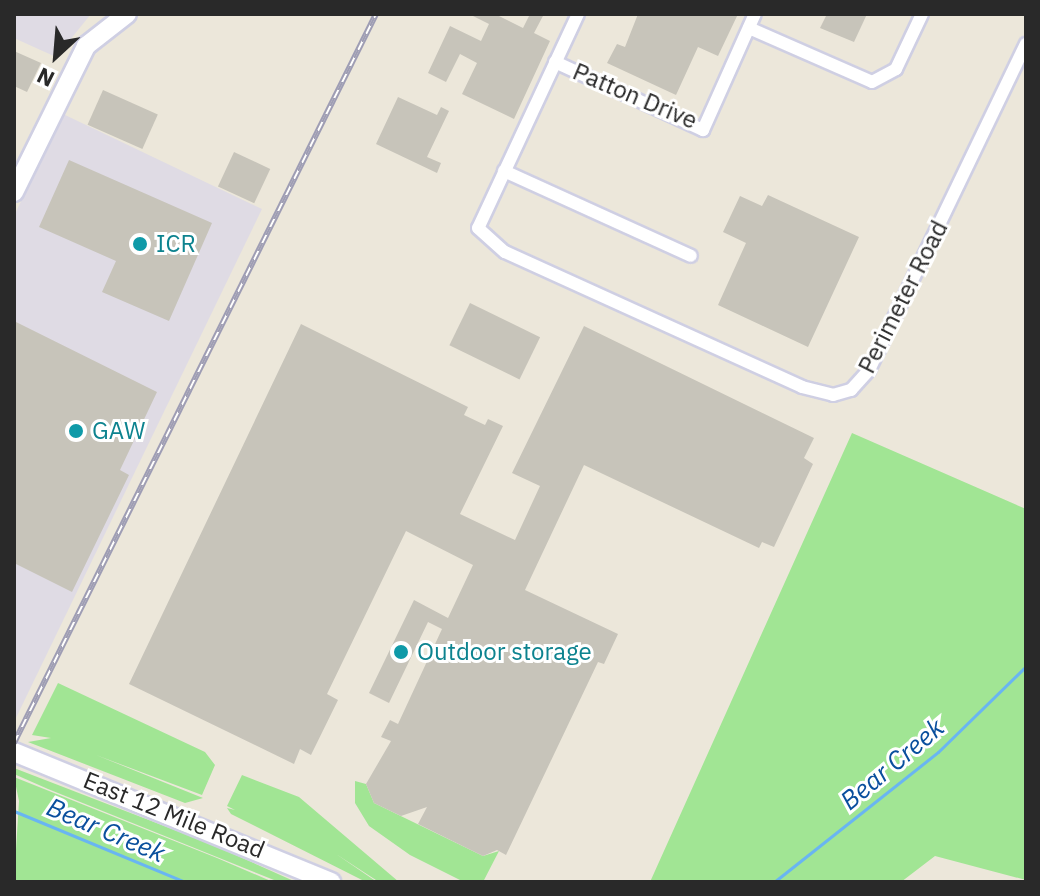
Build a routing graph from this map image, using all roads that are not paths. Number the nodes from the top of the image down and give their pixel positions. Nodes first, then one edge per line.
1 (127, 14) edge
2 (578, 14) edge
3 (755, 14) edge
4 (922, 14) edge
5 (749, 28) junction
6 (1026, 44) edge
7 (555, 62) junction
8 (504, 171) junction
9 (14, 192) edge
10 (691, 256) dead end
11 (14, 752) edge
12 (331, 882) edge

1 - 9 main road
2 - 7 street
3 - 5 street, Patton Drive
4 - 5 street
5 - 7 street, Patton Drive
6 - 8 street, Perimeter Road
7 - 8 street
8 - 10 street
11 - 12 main road, East 12 Mile Road

